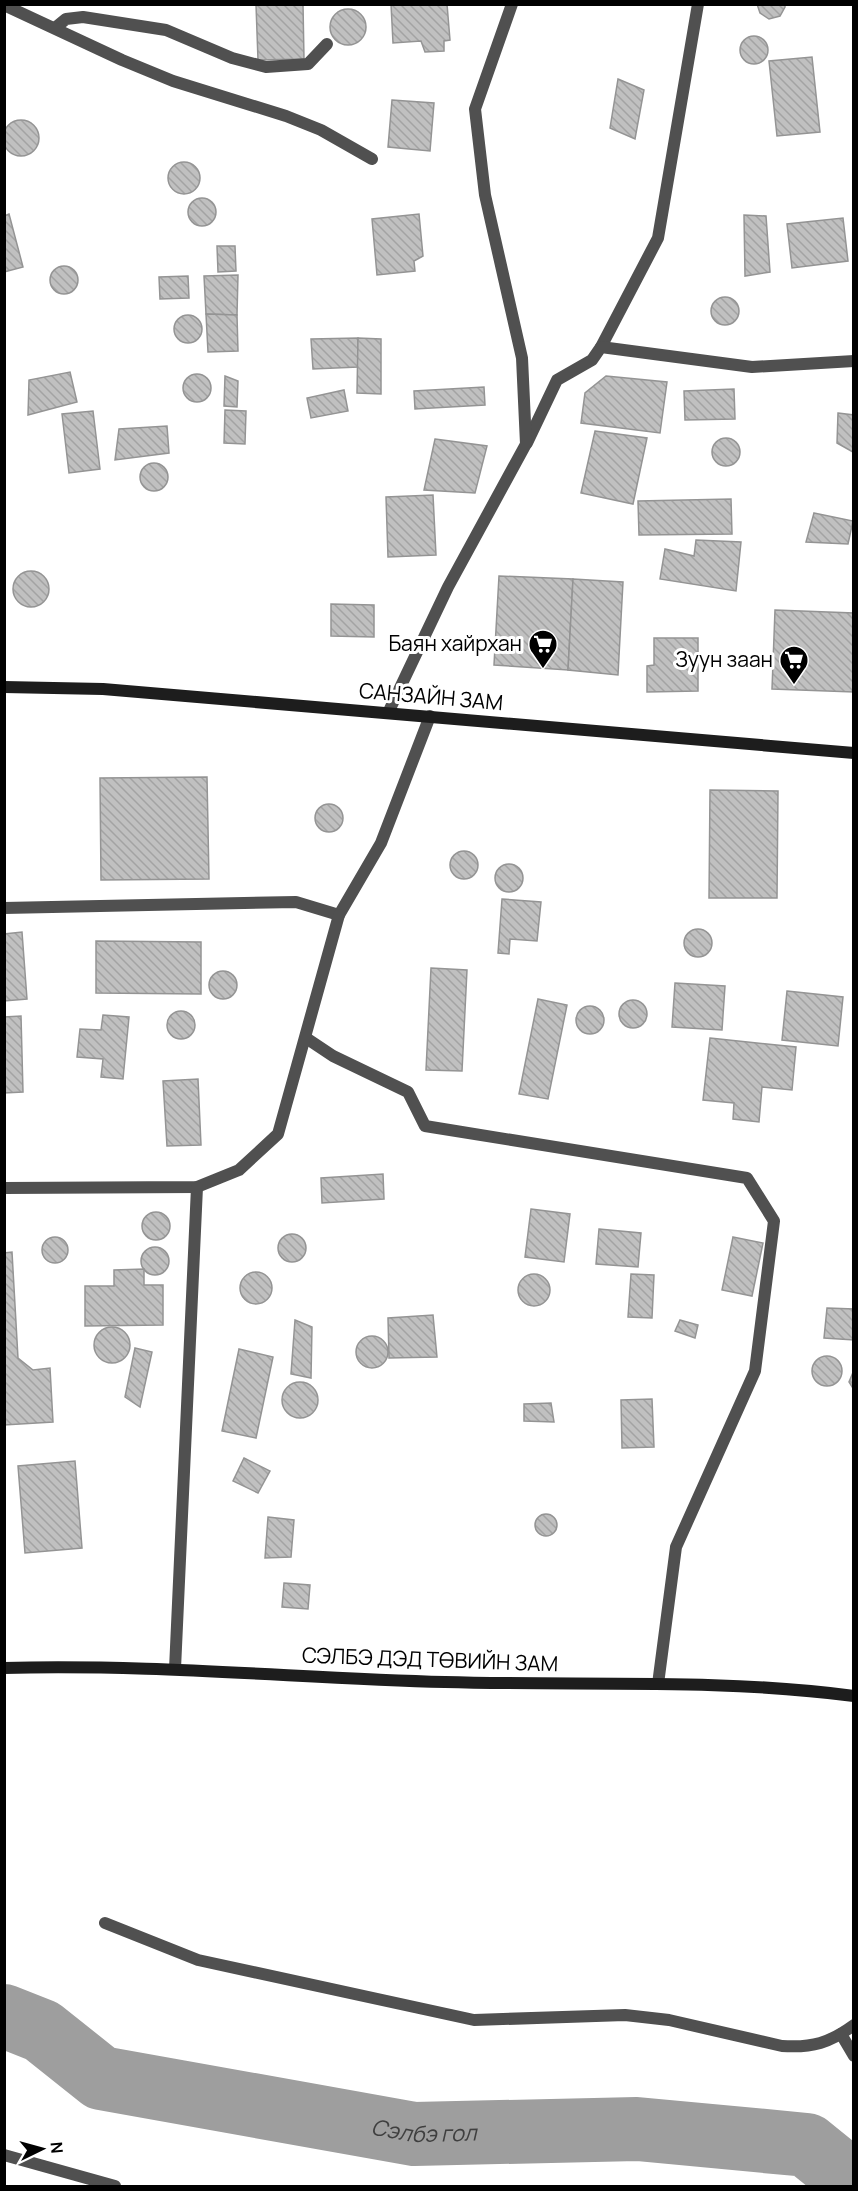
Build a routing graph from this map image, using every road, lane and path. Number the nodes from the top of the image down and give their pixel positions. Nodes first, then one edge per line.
1 (512, 4) edge
2 (698, 4) edge
3 (4, 5) edge
4 (54, 28) junction
5 (327, 44) dead end
6 (372, 159) dead end
7 (601, 347) junction
8 (854, 362) edge
9 (526, 444) junction
10 (4, 687) edge
11 (388, 713) junction
12 (430, 716) junction
13 (854, 753) edge
14 (4, 908) edge
15 (339, 915) junction
16 (306, 1038) junction
17 (197, 1187) junction
18 (4, 1188) edge
19 (4, 1668) edge
20 (175, 1669) junction
21 (658, 1684) junction
22 (854, 1696) edge
23 (105, 1923) dead end
24 (854, 2025) edge
25 (841, 2034) junction
26 (854, 2056) edge
27 (4, 2155) edge
28 (115, 2187) edge

1 - 9 street
2 - 7 street
3 - 4 street
4 - 5 street
4 - 6 street
7 - 8 street
7 - 9 street
9 - 11 street
10 - 11 main road, САНЗАЙН ЗАМ
11 - 12 main road, САНЗАЙН ЗАМ
12 - 13 main road, САНЗАЙН ЗАМ
12 - 15 street
14 - 15 street
15 - 16 street
16 - 17 street
16 - 21 street
17 - 18 street
17 - 20 street
19 - 20 main road, СЭЛБЭ ДЭД ТӨВИЙН ЗАМ
20 - 21 main road, СЭЛБЭ ДЭД ТӨВИЙН ЗАМ
21 - 22 main road, СЭЛБЭ ДЭД ТӨВИЙН ЗАМ
23 - 25 street
24 - 25 street
25 - 26 street
27 - 28 street

